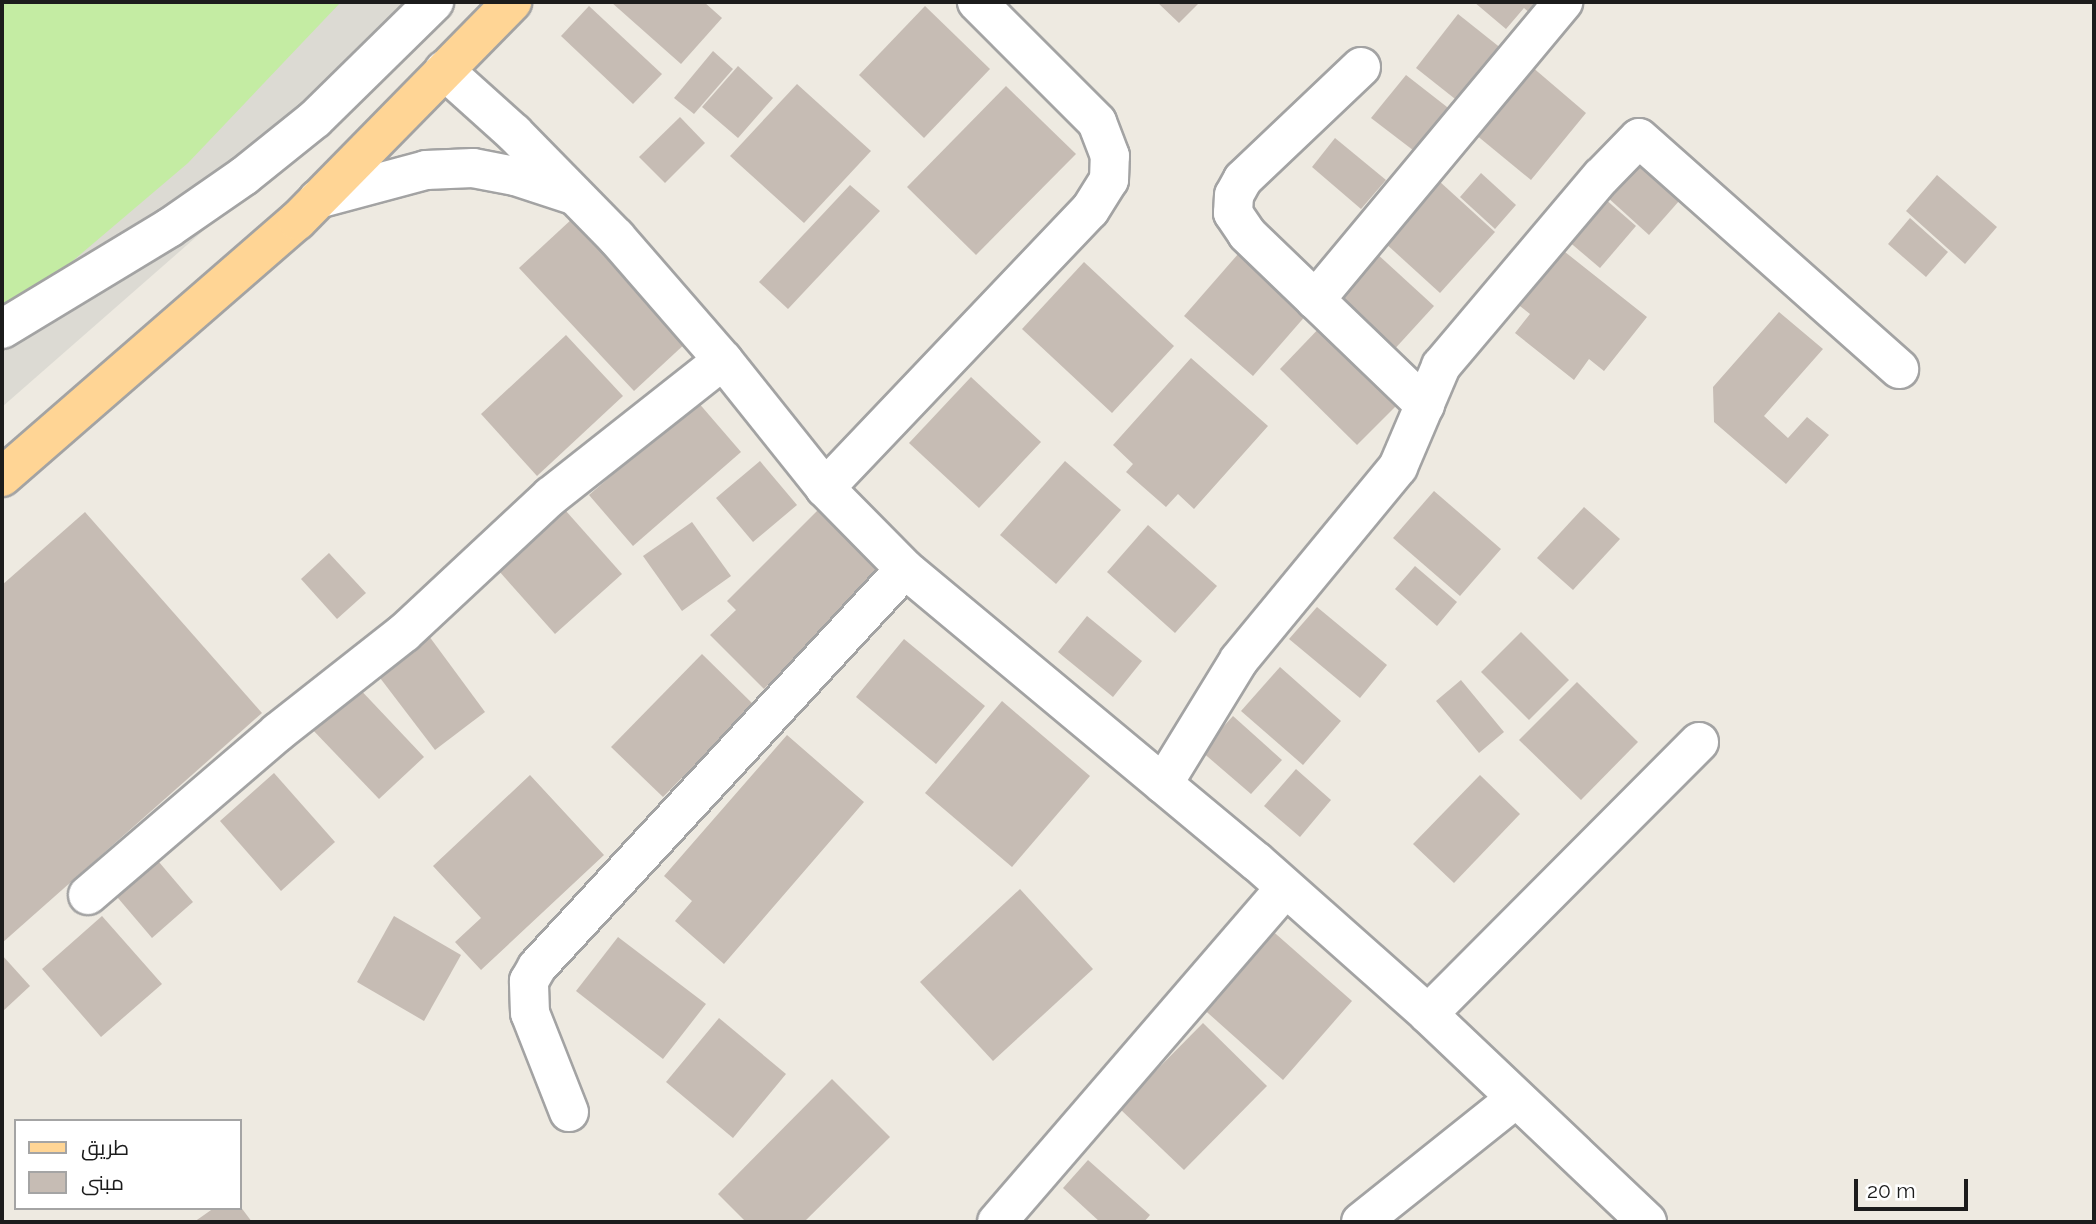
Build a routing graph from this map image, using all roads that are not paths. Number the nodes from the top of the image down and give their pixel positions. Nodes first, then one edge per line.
1 (434, 2) edge
2 (512, 2) edge
3 (977, 2) edge
4 (1563, 2) edge
5 (1362, 67) dead end
6 (444, 70) junction
7 (578, 196) junction
8 (318, 199) junction
9 (1315, 300) junction
10 (2, 329) edge
11 (723, 360) junction
12 (1899, 369) dead end
13 (1425, 405) junction
14 (2, 478) edge
15 (825, 488) junction
16 (905, 569) junction
17 (1699, 742) dead end
18 (1163, 784) junction
19 (1285, 888) junction
20 (88, 895) dead end
21 (1428, 1014) junction
22 (1516, 1099) junction
23 (569, 1112) dead end
24 (997, 1222) edge
25 (1361, 1222) edge
26 (1647, 1222) edge

1 - 10 street
2 - 6 main road
3 - 15 street
4 - 9 street
5 - 9 street
6 - 7 street
6 - 8 main road
7 - 8 street
7 - 11 street
8 - 14 main road
9 - 13 street
11 - 15 street
11 - 20 street
12 - 13 street
13 - 18 street
15 - 16 street
16 - 18 street
16 - 23 street
17 - 21 street
18 - 19 street
19 - 21 street
19 - 24 street
21 - 22 street
22 - 25 street
22 - 26 street

